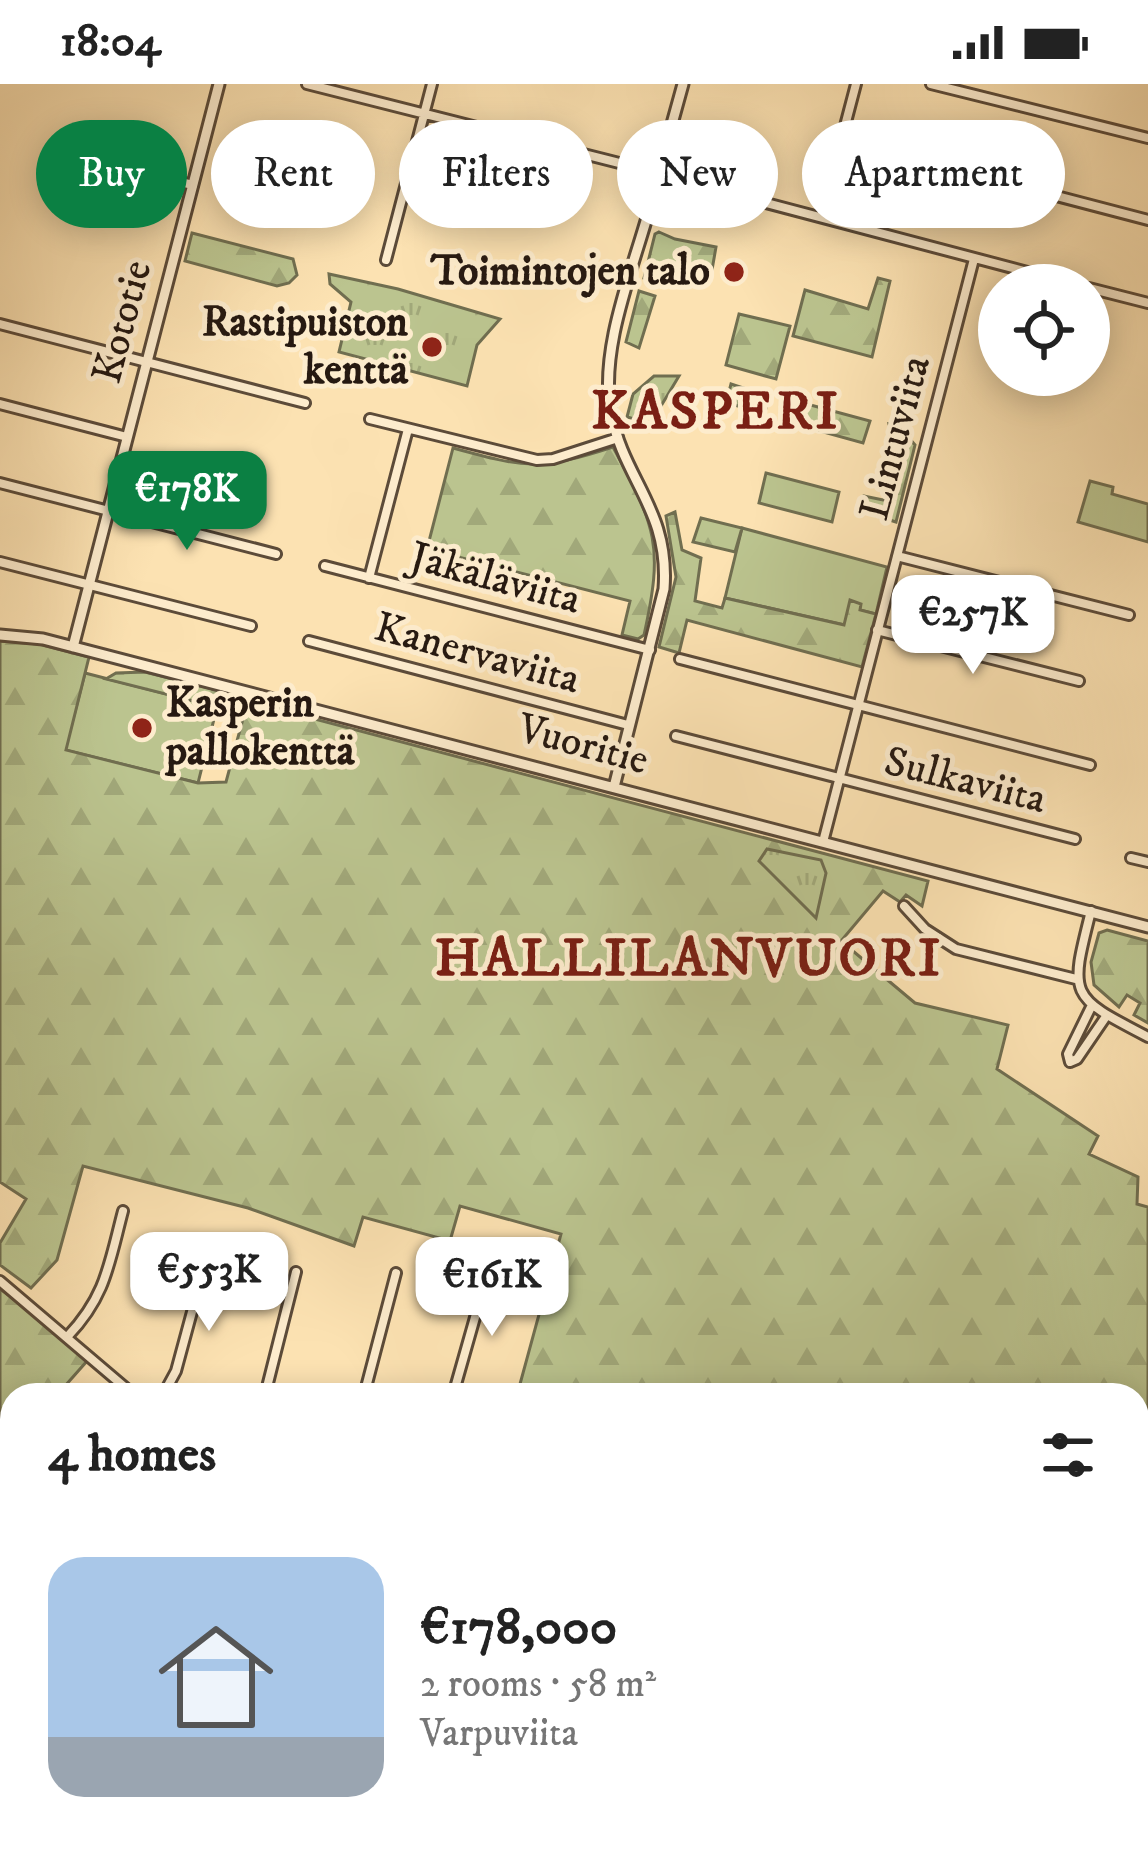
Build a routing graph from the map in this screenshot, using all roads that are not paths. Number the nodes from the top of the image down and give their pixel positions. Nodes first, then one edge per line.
1 (219, 84) edge
2 (307, 84) edge
3 (432, 84) edge
4 (682, 84) edge
5 (856, 84) edge
6 (931, 84) edge
7 (424, 114) junction
8 (673, 120) edge
9 (847, 120) edge
10 (1148, 139) edge
11 (617, 163) edge
12 (187, 184) edge
13 (193, 185) junction
14 (1065, 198) edge
15 (1148, 220) edge
16 (645, 228) edge
17 (858, 228) edge
18 (974, 259) junction
19 (386, 260) dead end
20 (994, 264) edge
21 (1110, 294) edge
22 (1148, 304) edge
23 (0, 324) edge
24 (147, 362) junction
25 (305, 403) dead end
26 (0, 404) edge
27 (370, 419) dead end
28 (408, 429) junction
29 (128, 436) junction
30 (618, 438) junction
31 (0, 483) edge
32 (108, 511) junction
33 (276, 554) dead end
34 (897, 556) junction
35 (0, 562) edge
36 (325, 566) dead end
37 (369, 578) junction
38 (89, 585) junction
39 (1130, 615) dead end
40 (251, 626) dead end
41 (877, 630) junction
42 (0, 634) edge
43 (309, 641) dead end
44 (73, 647) junction
45 (650, 650) junction
46 (680, 659) dead end
47 (1079, 681) dead end
48 (859, 706) junction
49 (628, 725) junction
50 (676, 736) dead end
51 (1090, 765) dead end
52 (840, 780) junction
53 (614, 787) junction
54 (1076, 839) dead end
55 (824, 842) junction
56 (1131, 858) dead end
57 (1148, 862) edge
58 (904, 906) dead end
59 (1091, 911) junction
60 (1148, 926) edge
61 (1076, 979) junction
62 (1092, 1005) junction
63 (1107, 1015) junction
64 (1148, 1037) edge
65 (123, 1211) dead end
66 (209, 1249) dead end
67 (489, 1268) dead end
68 (296, 1272) dead end
69 (396, 1273) dead end
70 (0, 1281) edge
71 (68, 1336) junction
72 (121, 1383) edge
73 (170, 1383) edge
74 (268, 1383) edge
75 (367, 1383) edge
76 (456, 1383) edge

1 - 13 street, Kototie
2 - 7 street
3 - 7 street
4 - 8 street
5 - 9 street
6 - 10 street
7 - 11 street
7 - 19 street
12 - 13 street
13 - 24 street, Kototie
14 - 15 street
16 - 30 street
17 - 18 street
18 - 20 street
18 - 34 street, Lintuviita
21 - 22 street
23 - 24 street
24 - 25 street
24 - 29 street, Kototie
26 - 29 street
27 - 28 street
28 - 30 street
28 - 37 street
29 - 32 street, Kototie
30 - 45 street
31 - 32 street
32 - 33 street
32 - 38 street, Kototie
34 - 39 street
34 - 41 street, Lintuviita
35 - 38 street
36 - 37 street, Jäkäläviita
37 - 45 street, Jäkäläviita
38 - 40 street
38 - 44 street, Kototie
41 - 47 street
41 - 48 street, Lintuviita
42 - 44 street, Vuoritie
43 - 49 street, Kanervaviita
44 - 53 street, Vuoritie
45 - 49 street
46 - 48 street
48 - 51 street
48 - 52 street, Lintuviita
49 - 53 street
50 - 52 street, Sulkaviita
52 - 54 street, Sulkaviita
52 - 55 street, Lintuviita
53 - 55 street, Vuoritie
55 - 59 street, Vuoritie
56 - 57 street
58 - 61 street
59 - 60 street, Vuoritie
59 - 61 street
61 - 62 street
62 - 63 street
62 - 63 street
63 - 64 street
65 - 71 street
66 - 73 street
67 - 76 street
68 - 74 street
69 - 75 street
70 - 71 street
71 - 72 street

